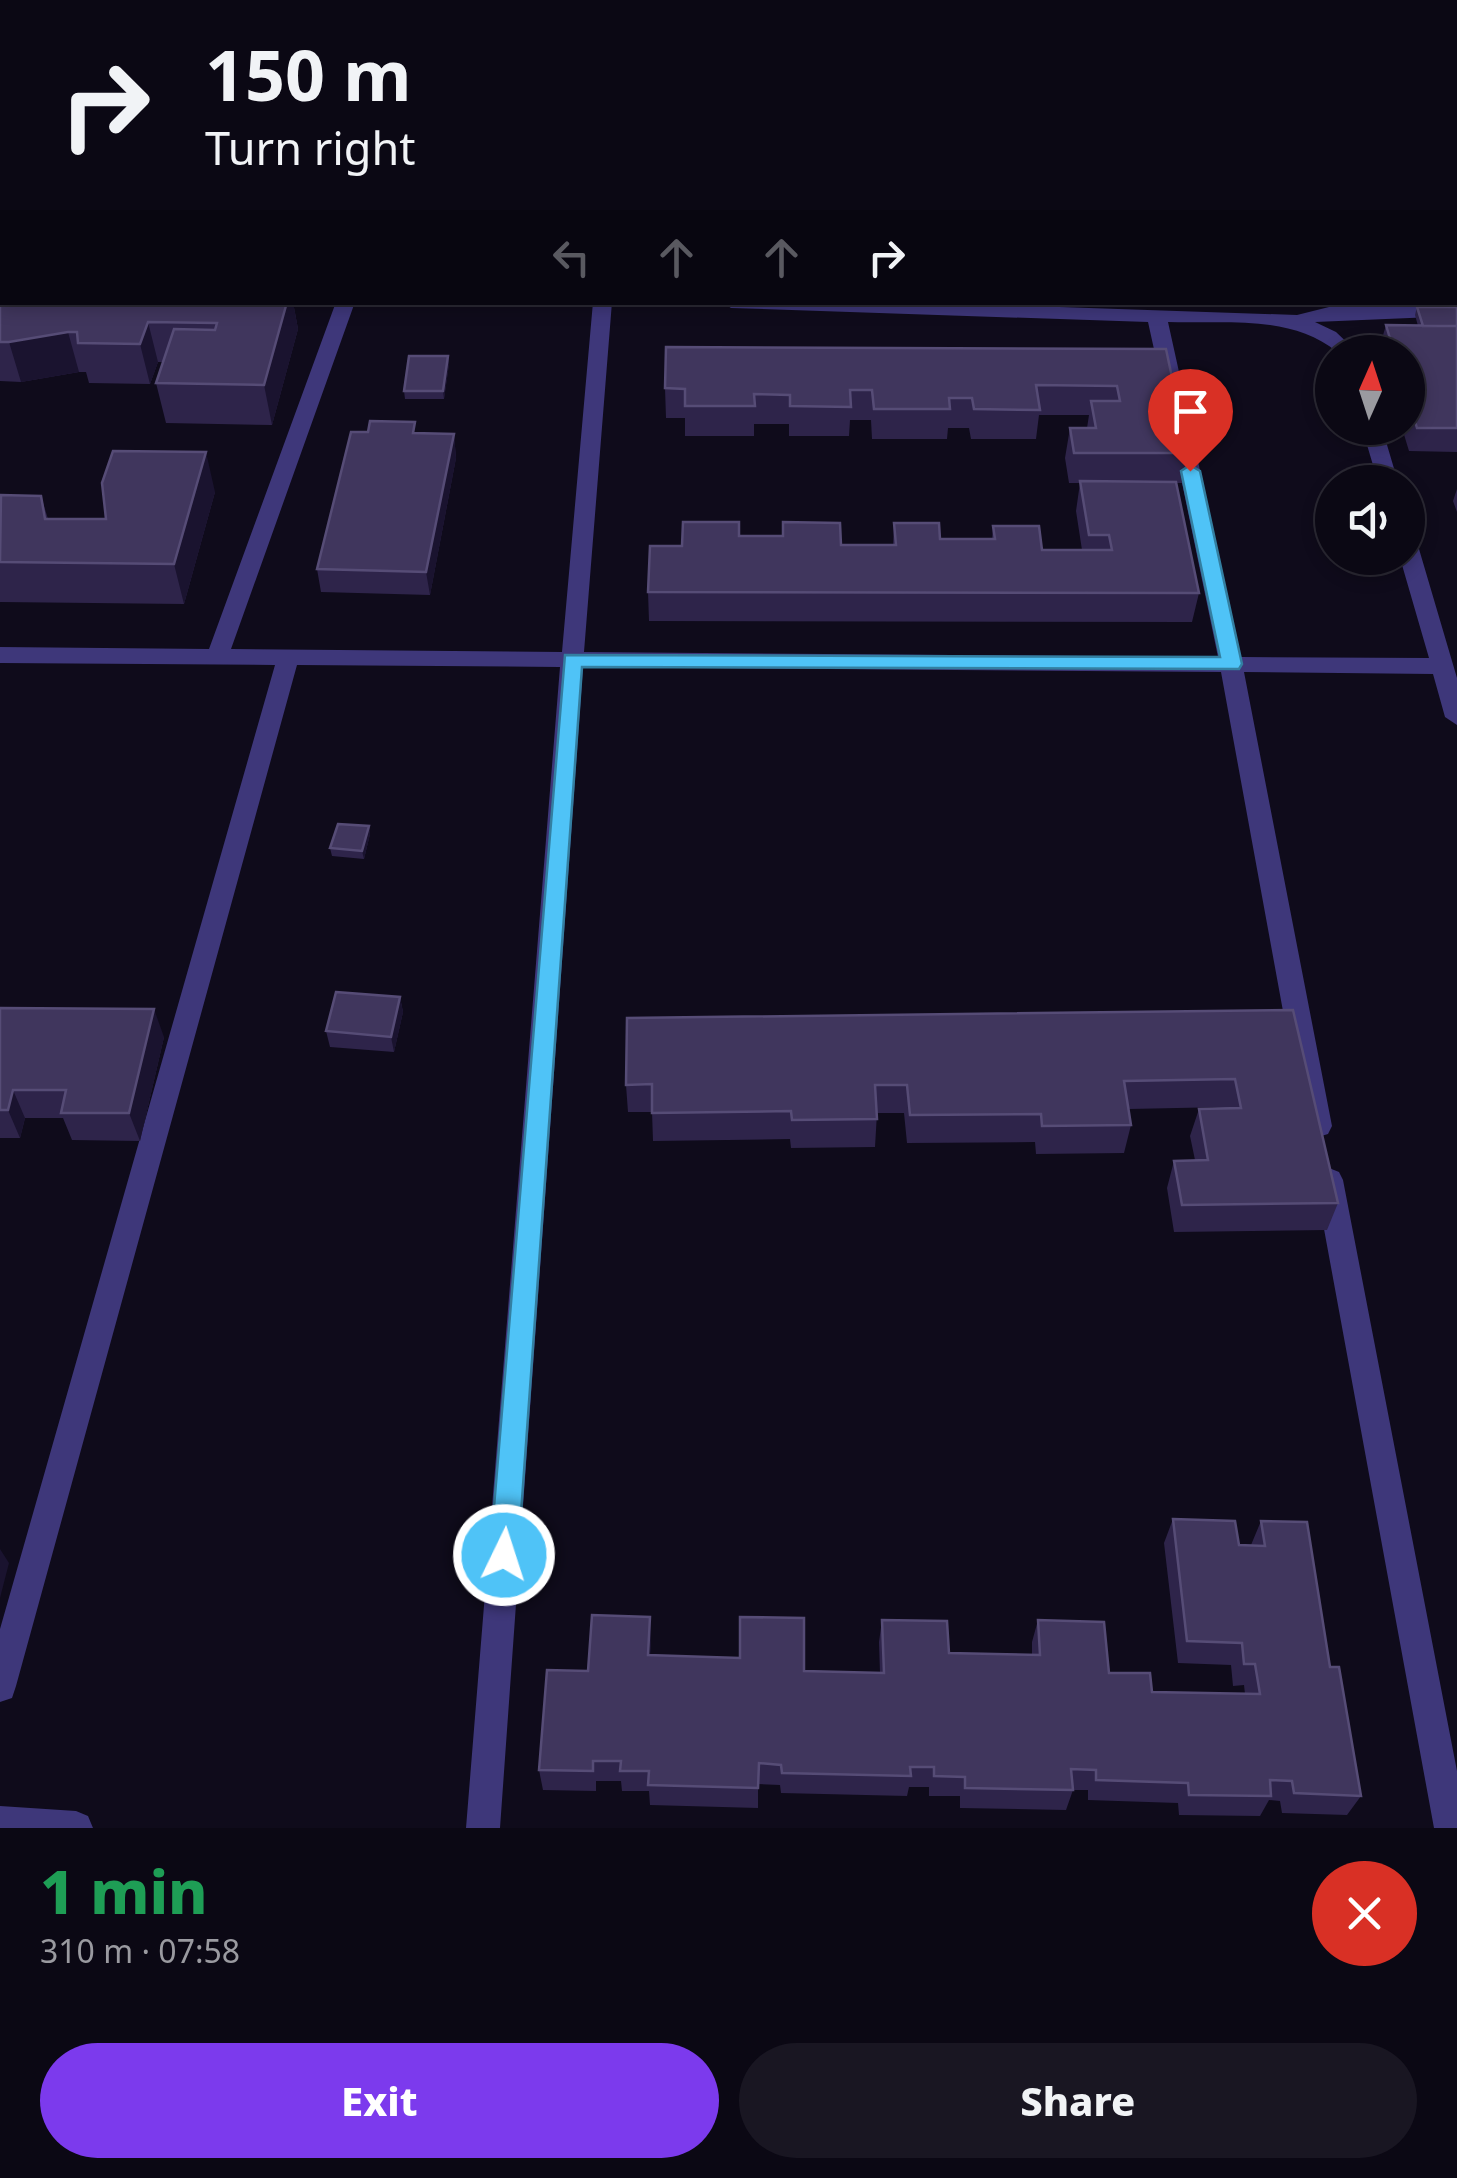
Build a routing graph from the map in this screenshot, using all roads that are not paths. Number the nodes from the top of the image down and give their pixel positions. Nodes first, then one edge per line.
1 (345, 305) edge
2 (604, 305) edge
3 (816, 305) edge
4 (1457, 310) edge
5 (1158, 317) junction
6 (1297, 321) junction
7 (1327, 335) edge
8 (1416, 575) edge
9 (0, 655) edge
10 (217, 656) junction
11 (288, 657) junction
12 (572, 660) junction
13 (1231, 664) junction
14 (1442, 666) junction
15 (1457, 717) edge
16 (0, 1686) edge
17 (0, 1824) edge
18 (76, 1828) edge
19 (483, 1828) edge
20 (1451, 1828) edge

1 - 10 street
2 - 12 street
3 - 5 street
4 - 6 street
5 - 6 street
5 - 13 street
6 - 7 street
8 - 14 street
9 - 10 street
10 - 11 street
11 - 12 street
11 - 16 street
12 - 13 street
12 - 19 street
13 - 14 street
13 - 20 street
14 - 15 street
17 - 18 street

